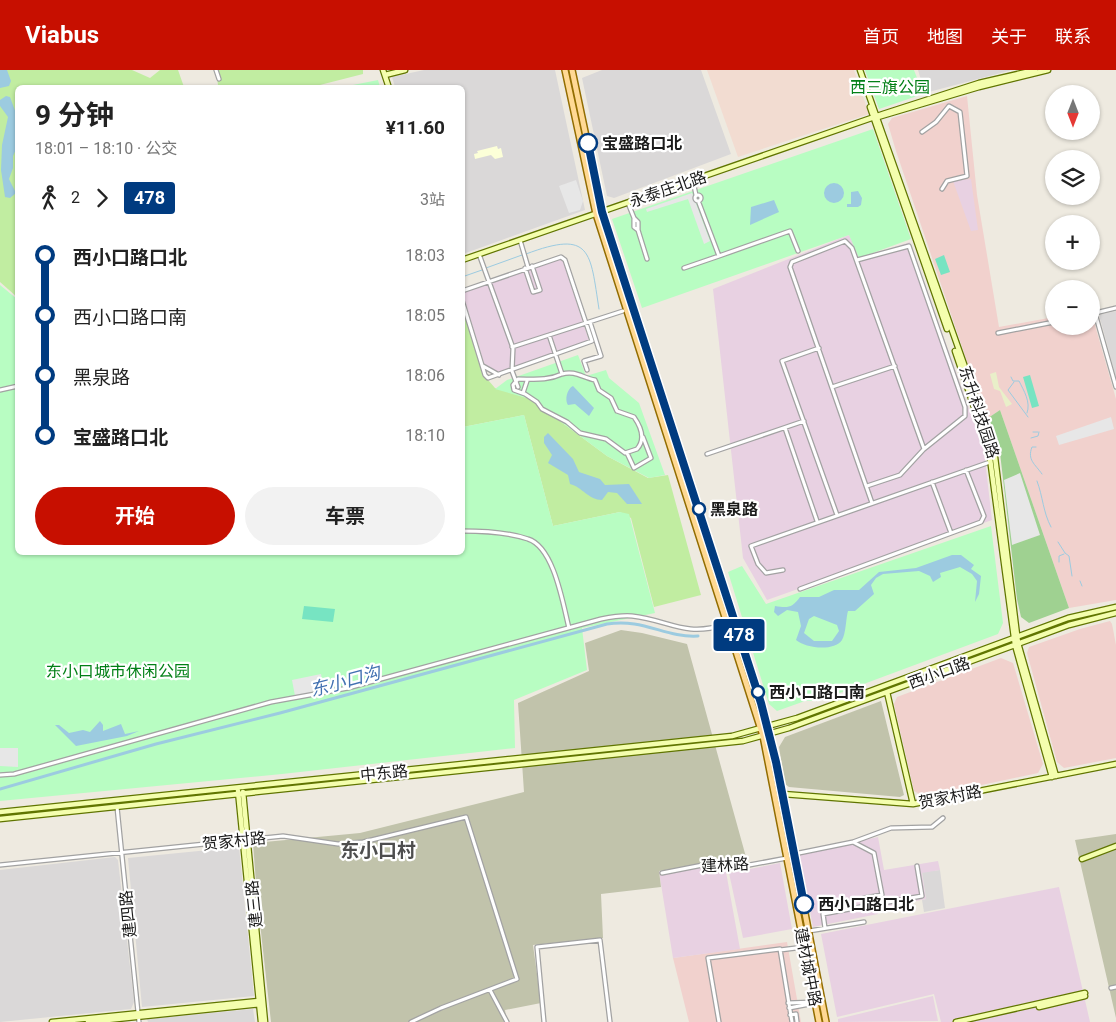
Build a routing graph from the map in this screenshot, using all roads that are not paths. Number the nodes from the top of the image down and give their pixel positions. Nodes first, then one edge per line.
1 (216, 70) edge
2 (405, 70) edge
3 (565, 70) edge
4 (572, 70) edge
5 (859, 70) edge
6 (1035, 70) edge
7 (1048, 70) edge
8 (385, 71) edge
9 (219, 79) dead end
10 (388, 85) edge
11 (876, 117) junction
12 (922, 132) dead end
13 (693, 181) junction
14 (942, 189) dead end
15 (628, 203) junction
16 (602, 212) junction
17 (596, 214) junction
18 (520, 240) junction
19 (798, 251) dead end
20 (479, 254) junction
21 (719, 256) junction
22 (465, 259) edge
23 (647, 259) dead end
24 (857, 260) junction
25 (528, 267) junction
26 (684, 268) dead end
27 (488, 281) junction
28 (465, 290) edge
29 (1116, 308) edge
30 (465, 310) edge
31 (623, 311) dead end
32 (1100, 312) edge
33 (588, 322) junction
34 (1045, 324) edge
35 (998, 333) dead end
36 (549, 335) junction
37 (1100, 335) edge
38 (512, 347) junction
39 (819, 348) junction
40 (556, 356) junction
41 (482, 366) junction
42 (895, 366) junction
43 (587, 370) dead end
44 (512, 371) junction
45 (562, 374) junction
46 (500, 375) junction
47 (516, 381) junction
48 (528, 381) junction
49 (15, 387) edge
50 (518, 387) dead end
51 (832, 387) junction
52 (1116, 387) edge
53 (0, 390) edge
54 (522, 393) junction
55 (804, 421) junction
56 (785, 428) junction
57 (642, 437) junction
58 (924, 449) junction
59 (627, 453) junction
60 (707, 454) dead end
61 (990, 462) junction
62 (966, 470) junction
63 (932, 482) junction
64 (867, 486) junction
65 (872, 502) junction
66 (837, 515) junction
67 (817, 521) junction
68 (465, 531) edge
69 (951, 533) junction
70 (783, 570) dead end
71 (800, 589) dead end
72 (1116, 607) edge
73 (1116, 613) edge
74 (1116, 619) edge
75 (726, 626) junction
76 (569, 628) junction
77 (1015, 638) junction
78 (1016, 644) junction
79 (887, 692) junction
80 (768, 728) junction
81 (761, 730) junction
82 (770, 734) junction
83 (763, 736) junction
84 (1116, 764) edge
85 (0, 775) edge
86 (1054, 776) junction
87 (240, 787) junction
88 (241, 794) junction
89 (782, 794) junction
90 (913, 804) junction
91 (116, 807) junction
92 (0, 812) edge
93 (943, 818) dead end
94 (0, 819) edge
95 (245, 840) junction
96 (852, 842) junction
97 (1116, 846) edge
98 (121, 853) junction
99 (794, 854) junction
100 (787, 858) junction
101 (1082, 859) dead end
102 (0, 865) edge
103 (917, 866) dead end
104 (662, 873) dead end
105 (866, 906) junction
106 (864, 922) dead end
107 (801, 928) junction
108 (825, 928) junction
109 (808, 929) junction
110 (810, 939) junction
111 (803, 940) junction
112 (804, 947) junction
113 (780, 950) junction
114 (1116, 987) edge
115 (1111, 988) dead end
116 (490, 990) junction
117 (261, 1002) junction
118 (815, 1002) junction
119 (788, 1003) junction
120 (789, 1008) junction
121 (790, 1015) junction
122 (139, 1017) edge
123 (52, 1022) edge
124 (88, 1022) edge
125 (261, 1022) edge
126 (266, 1022) edge
127 (411, 1022) edge
128 (507, 1022) edge
129 (544, 1022) edge
130 (610, 1022) edge
131 (719, 1022) edge
132 (792, 1022) edge
133 (797, 1022) edge
134 (819, 1022) edge
135 (826, 1022) edge
136 (956, 1022) edge
137 (969, 1022) edge

1 - 9 street
2 - 8 street
3 - 17 main road
4 - 16 main road
5 - 11 street
6 - 11 street, 永泰庄北路
7 - 11 street, 永泰庄北路
8 - 10 street
11 - 13 street, 永泰庄北路
11 - 61 street, 东升科技园路
11 - 77 street, 东升科技园路
12 - 14 street
13 - 15 street, 永泰庄北路
13 - 21 street
15 - 16 street, 永泰庄北路
15 - 23 street
16 - 17 street, 永泰庄北路
16 - 80 main road
17 - 18 street, 永泰庄北路
17 - 75 main road
18 - 20 street, 永泰庄北路
18 - 25 street
19 - 21 street
20 - 22 street, 永泰庄北路
20 - 27 street
21 - 26 street
24 - 39 street
24 - 42 street
24 - 58 street
25 - 25 street
25 - 27 street
25 - 33 street
27 - 28 street
27 - 38 street
29 - 32 street
30 - 41 street
31 - 33 street
33 - 36 street
33 - 40 street
33 - 43 street
34 - 35 street
36 - 38 street
36 - 40 street
37 - 52 street
38 - 44 street
39 - 51 street
39 - 55 street
40 - 44 street
40 - 45 street
41 - 46 street
41 - 46 street
42 - 51 street
42 - 58 street
44 - 46 street
44 - 47 street
45 - 48 street
45 - 57 street
47 - 48 street
47 - 50 street
47 - 54 street
48 - 54 street
49 - 53 street
51 - 64 street
54 - 59 street
55 - 56 street
55 - 66 street
56 - 60 street
56 - 67 street
57 - 59 street
57 - 59 street
58 - 64 street
61 - 62 street
61 - 77 street, 东升科技园路
62 - 63 street
62 - 69 street
63 - 65 street
63 - 69 street
64 - 65 street
65 - 66 street
66 - 67 street
67 - 70 street
68 - 76 street
69 - 71 street
72 - 77 street, 西小口路
73 - 74 street
73 - 78 street, 西小口路
75 - 76 street
75 - 81 main road
76 - 85 street
77 - 78 street, 东升科技园路
77 - 80 street, 西小口路
78 - 79 street, 西小口路
78 - 86 street, 东升科技园路
79 - 82 street, 西小口路
79 - 90 street
80 - 81 street, 中东路
80 - 82 main road, 建材城中路
81 - 83 main road
81 - 87 street, 中东路
82 - 83 street, 西小口路
82 - 89 main road, 建材城中路
83 - 88 street, 中东路
83 - 100 main road, 建材城中路
84 - 86 street, 贺家村路
86 - 90 street, 贺家村路
87 - 88 street, 建三路
87 - 92 street, 中东路
88 - 91 street, 中东路
88 - 95 street, 建三路
89 - 90 street, 贺家村路
89 - 99 main road, 建材城中路
91 - 94 street, 中东路
91 - 98 street, 建四路
93 - 96 street
95 - 98 street, 贺家村路
95 - 116 street, 贺家村路
95 - 117 street, 建三路
96 - 99 street
96 - 105 street
97 - 101 street
98 - 102 street, 贺家村路
98 - 122 street, 建四路
99 - 109 main road, 建材城中路
100 - 104 street, 建林路
100 - 107 main road, 建材城中路
103 - 105 street
105 - 108 street
106 - 108 street
107 - 109 main road
107 - 111 main road, 建材城中路
108 - 109 street
109 - 110 main road, 建材城中路
110 - 111 main road
110 - 135 main road, 建材城中路
111 - 112 main road, 建材城中路
112 - 113 street
112 - 118 main road, 建材城中路
113 - 119 street
113 - 131 street
114 - 115 street
116 - 127 street
116 - 128 street
117 - 122 street
117 - 125 street, 建三路
117 - 126 street, 建三路
118 - 119 street
118 - 120 street
118 - 134 main road, 建材城中路
119 - 120 street
120 - 121 street
121 - 132 street
121 - 133 street
122 - 123 street
122 - 124 street
129 - 130 street
136 - 137 street

